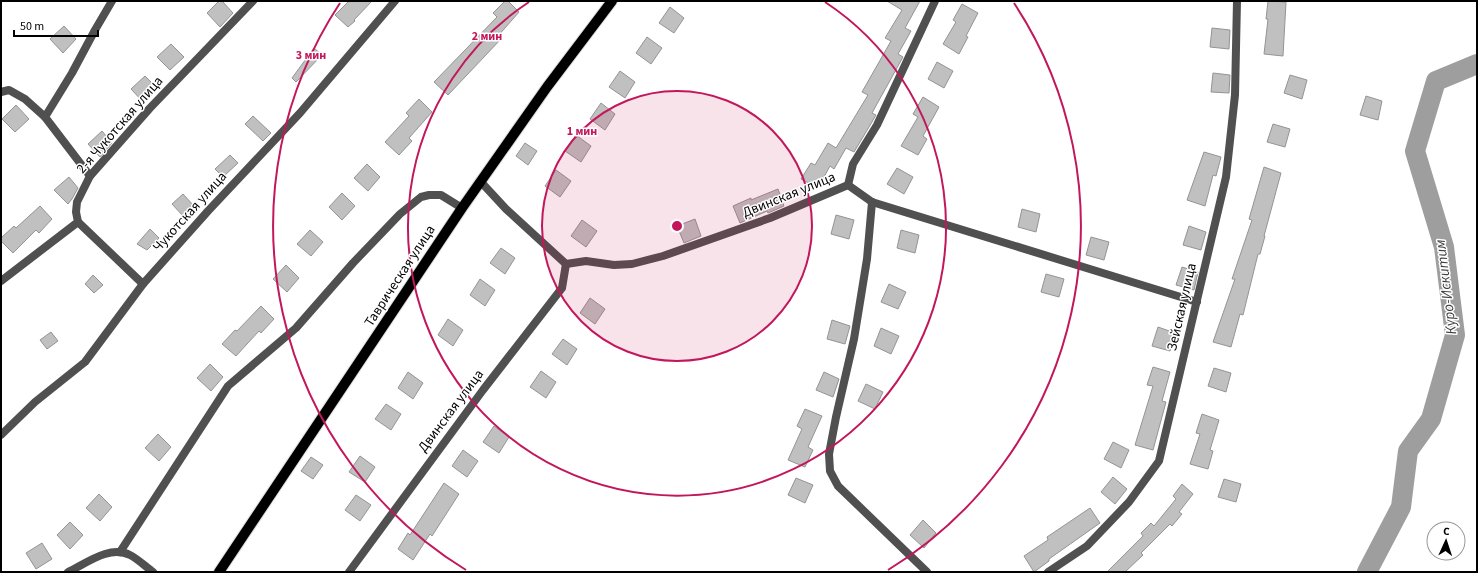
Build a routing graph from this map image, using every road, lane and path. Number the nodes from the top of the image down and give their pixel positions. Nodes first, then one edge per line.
1 (112, 1) edge
2 (253, 1) edge
3 (395, 1) edge
4 (612, 1) edge
5 (935, 1) edge
6 (1237, 1) edge
7 (1, 92) edge
8 (45, 117) junction
9 (90, 176) junction
10 (481, 182) junction
11 (848, 185) junction
12 (872, 202) junction
13 (462, 208) junction
14 (78, 222) junction
15 (566, 264) junction
16 (1, 281) edge
17 (143, 284) junction
18 (1197, 302) junction
19 (1, 435) edge
20 (120, 552) junction
21 (68, 572) edge
22 (153, 572) edge
23 (219, 572) edge
24 (349, 572) edge
25 (927, 572) edge
26 (1048, 572) edge

1 - 8 street
2 - 9 street, 2-я Чукотская улица
3 - 17 street, Чукотская улица
4 - 10 main road, Таврическая улица
5 - 11 street, Двинская улица
6 - 18 street, Зейская улица
7 - 8 street
8 - 9 street
9 - 14 street, 2-я Чукотская улица
10 - 13 main road, Таврическая улица
10 - 15 street
11 - 12 street
11 - 15 street, Двинская улица
12 - 18 street
12 - 25 street
13 - 20 street
13 - 23 main road, Таврическая улица
14 - 16 street
14 - 17 street
15 - 24 street, Двинская улица
17 - 19 street, Чукотская улица
18 - 26 street, Зейская улица
20 - 21 street
20 - 22 street

